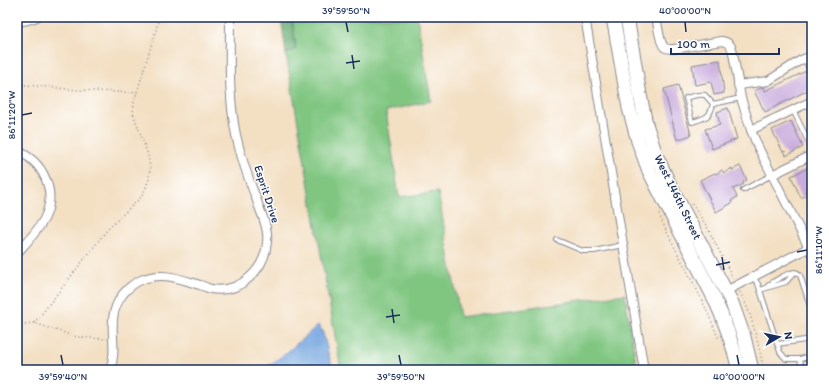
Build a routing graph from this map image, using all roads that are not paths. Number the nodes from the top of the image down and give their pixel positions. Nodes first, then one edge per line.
1 (37, 17) edge
2 (230, 17) edge
3 (585, 17) edge
4 (614, 17) edge
5 (627, 17) edge
6 (656, 17) edge
7 (17, 22) edge
8 (808, 57) edge
9 (812, 77) edge
10 (738, 85) junction
11 (740, 98) junction
12 (812, 100) edge
13 (713, 104) junction
14 (793, 110) junction
15 (751, 130) junction
16 (812, 149) edge
17 (17, 151) edge
18 (812, 155) edge
19 (772, 175) junction
20 (743, 190) dead end
21 (557, 240) dead end
22 (623, 245) junction
23 (811, 249) edge
24 (17, 253) edge
25 (753, 277) junction
26 (760, 290) junction
27 (726, 291) junction
28 (812, 312) edge
29 (812, 339) edge
30 (777, 344) junction
31 (812, 356) edge
32 (800, 359) junction
33 (110, 370) edge
34 (644, 370) edge
35 (739, 370) edge
36 (752, 370) edge
37 (802, 370) edge

1 - 7 street
2 - 33 street, Esprit Drive
3 - 22 street
4 - 35 main road, West 146th Street
5 - 27 main road, West 146th Street
6 - 10 street
8 - 9 lane
8 - 10 street
10 - 11 street
11 - 13 lane
11 - 15 street
12 - 14 street
13 - 13 lane
14 - 15 street
14 - 16 lane
15 - 19 street
17 - 24 street
18 - 19 street
19 - 20 lane
19 - 23 street
21 - 22 lane
22 - 34 street
23 - 25 street
25 - 26 lane
25 - 27 street
26 - 28 lane
26 - 30 lane
27 - 36 main road, West 146th Street
29 - 30 lane
30 - 32 lane
31 - 32 lane
32 - 37 lane

